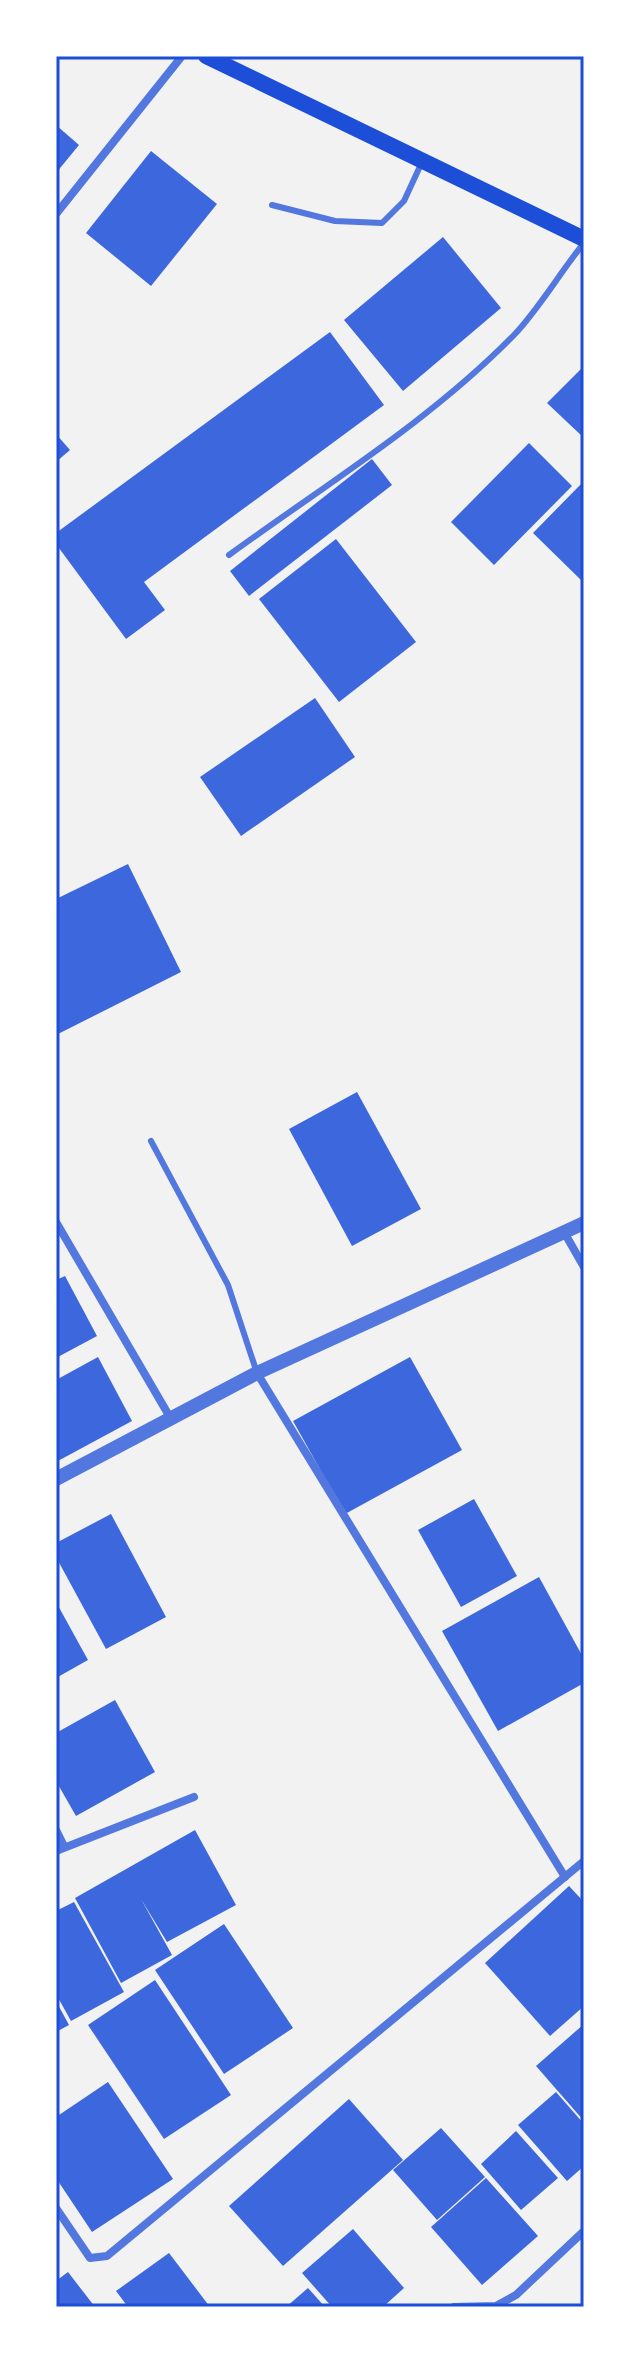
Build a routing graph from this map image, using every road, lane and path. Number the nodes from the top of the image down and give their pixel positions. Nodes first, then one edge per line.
1 (182, 56) edge
2 (206, 56) edge
3 (423, 158) junction
4 (272, 205) dead end
5 (56, 214) edge
6 (584, 241) edge
7 (229, 555) dead end
8 (151, 1141) dead end
9 (56, 1222) edge
10 (584, 1223) edge
11 (564, 1232) junction
12 (584, 1267) edge
13 (257, 1373) junction
14 (171, 1419) junction
15 (56, 1479) edge
16 (194, 1797) dead end
17 (56, 1830) edge
18 (60, 1848) edge
19 (584, 1861) edge
20 (565, 1877) junction
21 (56, 2208) edge
22 (584, 2231) edge
23 (454, 2307) edge

1 - 5 street
2 - 3 main road
3 - 4 lane
3 - 6 main road
6 - 7 lane
8 - 13 lane
9 - 14 street
10 - 11 street
11 - 12 street
11 - 13 street
13 - 14 street
13 - 20 street
14 - 15 street
16 - 18 street
17 - 18 street
19 - 20 street
20 - 21 street
22 - 23 street

